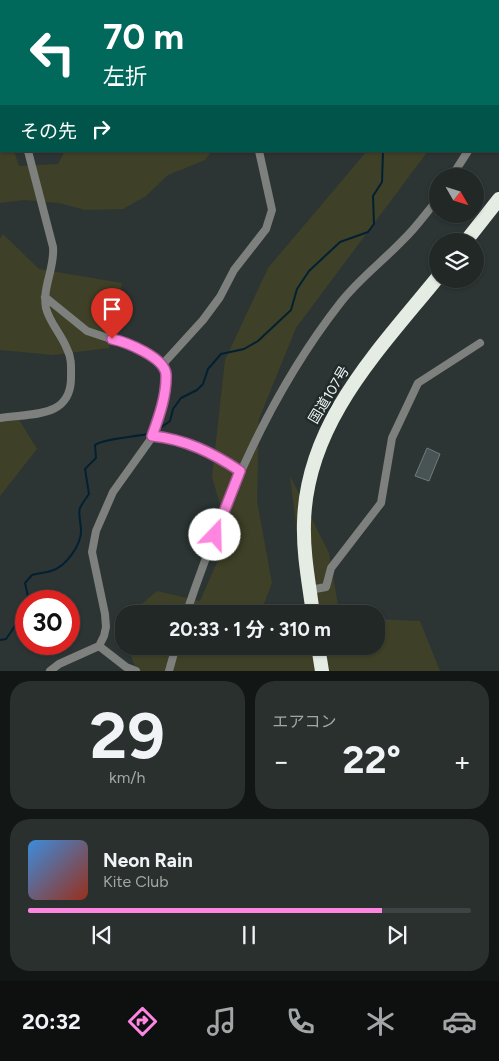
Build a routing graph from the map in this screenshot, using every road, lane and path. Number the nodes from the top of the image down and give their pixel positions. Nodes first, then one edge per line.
1 (28, 152) edge
2 (259, 152) edge
3 (467, 152) edge
4 (457, 168) edge
5 (499, 199) edge
6 (429, 210) edge
7 (472, 233) edge
8 (429, 288) edge
9 (45, 297) junction
10 (480, 343) dead end
11 (162, 365) junction
12 (0, 418) edge
13 (152, 436) junction
14 (240, 471) junction
15 (310, 590) junction
16 (189, 605) edge
17 (312, 605) edge
18 (99, 646) junction
19 (173, 655) edge
20 (319, 655) edge
21 (50, 671) edge
22 (136, 671) edge
23 (169, 671) edge
24 (322, 671) edge

1 - 9 street
2 - 11 street
3 - 4 street
5 - 7 highway
6 - 14 street
8 - 15 highway, 国道107号
9 - 11 street
9 - 12 street
10 - 15 street
11 - 13 street
13 - 14 street
13 - 18 street
14 - 16 street
15 - 17 highway, 国道107号
18 - 21 street
18 - 22 street
19 - 23 street
20 - 24 highway

